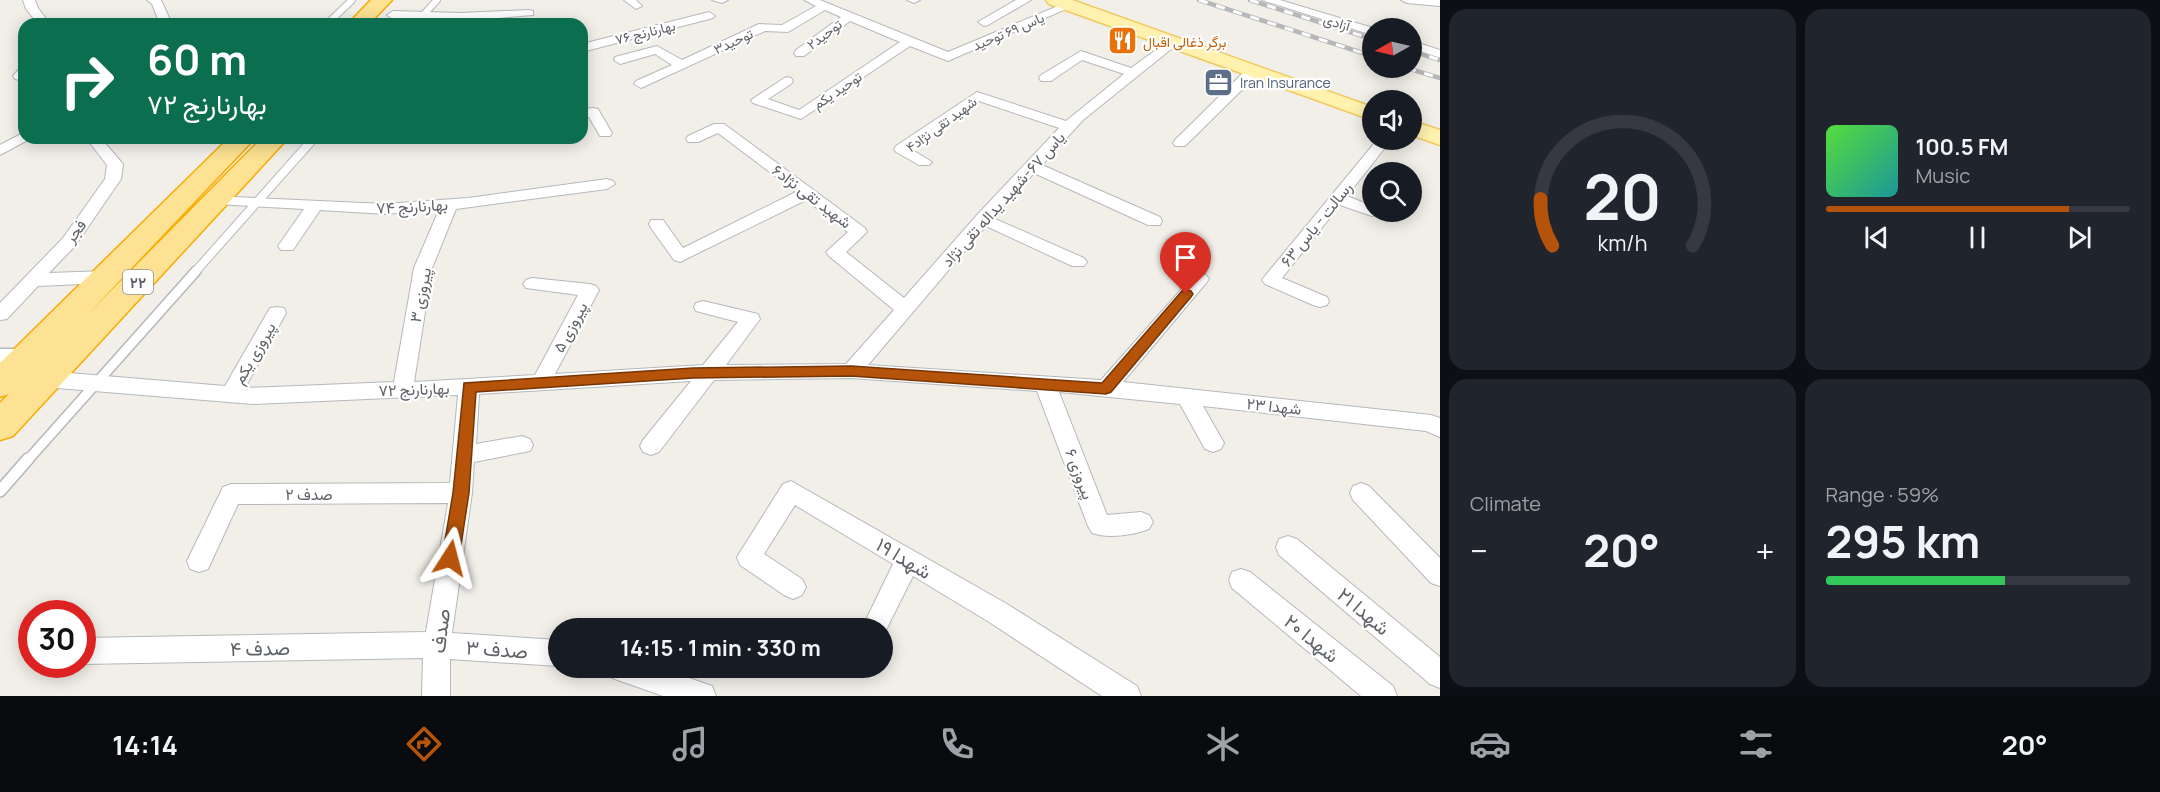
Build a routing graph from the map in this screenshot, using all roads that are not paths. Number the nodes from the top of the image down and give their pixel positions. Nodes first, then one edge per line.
1 (29, 0) edge
2 (153, 0) edge
3 (352, 0) edge
4 (407, 0) edge
5 (437, 0) edge
6 (810, 0) edge
7 (1025, 0) edge
8 (1268, 0) edge
9 (1407, 0) edge
10 (1069, 2) edge
11 (1440, 3) edge
12 (825, 6) junction
13 (386, 13) edge
14 (529, 13) dead end
15 (709, 16) dead end
16 (849, 16) junction
17 (39, 18) edge
18 (164, 18) edge
19 (333, 18) edge
20 (410, 18) edge
21 (421, 18) edge
22 (447, 18) edge
23 (984, 22) dead end
24 (1362, 29) edge
25 (909, 41) junction
26 (1171, 43) junction
27 (588, 46) edge
28 (1422, 48) edge
29 (800, 53) dead end
30 (1440, 54) edge
31 (620, 60) dead end
32 (682, 65) junction
33 (1253, 71) junction
34 (1133, 73) junction
35 (1046, 78) dead end
36 (786, 81) dead end
37 (641, 84) dead end
38 (1362, 101) edge
39 (1362, 110) edge
40 (588, 112) edge
41 (1422, 121) edge
42 (1069, 127) junction
43 (1440, 128) edge
44 (1422, 132) edge
45 (605, 133) dead end
46 (1440, 138) edge
47 (693, 139) dead end
48 (18, 140) edge
49 (1180, 143) dead end
50 (98, 144) edge
51 (237, 144) edge
52 (270, 144) edge
53 (309, 144) edge
54 (1376, 150) edge
55 (0, 151) edge
56 (924, 162) dead end
57 (1032, 166) junction
58 (607, 184) dead end
59 (807, 193) junction
60 (1337, 198) junction
61 (217, 199) junction
62 (258, 201) junction
63 (450, 204) junction
64 (315, 205) junction
65 (1362, 207) edge
66 (983, 219) junction
67 (1154, 221) dead end
68 (657, 224) dead end
69 (287, 246) dead end
70 (1078, 262) dead end
71 (106, 277) junction
72 (1200, 279) dead end
73 (31, 280) junction
74 (532, 284) dead end
75 (1320, 301) dead end
76 (703, 307) dead end
77 (905, 309) junction
78 (277, 313) dead end
79 (0, 314) edge
80 (23, 366) edge
81 (851, 371) junction
82 (710, 373) junction
83 (541, 382) junction
84 (96, 383) junction
85 (0, 384) edge
86 (1045, 384) junction
87 (469, 387) junction
88 (1106, 388) junction
89 (403, 389) junction
90 (231, 394) junction
91 (1187, 397) junction
92 (0, 426) edge
93 (1440, 429) edge
94 (1213, 443) dead end
95 (522, 444) dead end
96 (651, 446) dead end
97 (464, 455) junction
98 (0, 491) edge
99 (461, 493) junction
100 (1362, 493) dead end
101 (1141, 522) dead end
102 (1288, 547) dead end
103 (908, 560) junction
104 (199, 561) dead end
105 (1440, 575) edge
106 (1241, 580) dead end
107 (793, 587) dead end
108 (879, 618) edge
109 (437, 645) junction
110 (96, 651) edge
111 (548, 652) edge
112 (1440, 674) edge
113 (651, 678) edge
114 (436, 696) edge
115 (702, 696) edge
116 (1127, 696) edge
117 (1383, 696) edge

1 - 17 street
2 - 18 street
3 - 19 lane
4 - 13 highway
5 - 21 lane
6 - 12 street
7 - 23 street
8 - 24 street, آزادی
9 - 11 street
10 - 25 street, یاس ۶۹ توحید
10 - 26 main road
10 - 38 main road
12 - 16 street
12 - 32 street, توحید۳
13 - 20 street
14 - 22 street
15 - 27 street, بهارنارنج ۷۶
16 - 25 street
16 - 29 street, توحید۲
25 - 36 street, توحید یکم
26 - 33 main road
26 - 34 street, یاس ۶۷-شهید یداله تقی نژاد
28 - 30 street
31 - 32 street
32 - 37 street, توحید۳
33 - 39 main road
33 - 49 street
34 - 35 street
34 - 42 street, یاس ۶۷-شهید یداله تقی نژاد
40 - 45 street
41 - 43 main road
42 - 56 street, شهید تقی نژاد۴
42 - 57 street, یاس ۶۷-شهید یداله تقی نژاد
44 - 46 main road
47 - 59 street, شهید تقی نژاد۶
48 - 55 street
50 - 73 street, فجر
51 - 71 highway
52 - 61 highway, ۲۲
53 - 62 lane
54 - 60 street, رسالت - یاس ۶۳
57 - 66 street, یاس ۶۷-شهید یداله تقی نژاد
57 - 67 street
58 - 63 street, بهارنارنج ۷۴
59 - 68 street
59 - 77 street, شهید تقی نژاد۶
60 - 65 street
60 - 75 street, رسالت - یاس ۶۳
61 - 62 street, بهارنارنج ۷۴
61 - 80 highway, ۲۲
62 - 64 street, بهارنارنج ۷۴
62 - 84 lane
63 - 64 street, بهارنارنج ۷۴
63 - 89 street, پیروزی ۳
64 - 69 street
66 - 70 street
66 - 77 street, یاس ۶۷-شهید یداله تقی نژاد
71 - 73 street
71 - 80 highway
72 - 88 street
73 - 79 street, فجر
74 - 83 street, پیروزی ۵
76 - 82 street
77 - 81 street, یاس ۶۷-شهید یداله تقی نژاد
78 - 90 street, پیروزی یکم
80 - 84 street, بهارنارنج ۷۲
80 - 85 highway
80 - 92 highway, ۲۲
81 - 82 street, بهارنارنج ۷۲
81 - 86 street, بهارنارنج ۷۲
82 - 83 street, بهارنارنج ۷۲
82 - 96 street
83 - 87 street, بهارنارنج ۷۲
84 - 90 street, بهارنارنج ۷۲
84 - 98 lane
86 - 88 street, بهارنارنج ۷۲
86 - 101 street, پیروزی ۶
87 - 89 street, بهارنارنج ۷۲
87 - 97 street, صدف
88 - 91 street, شهدا ۲۳
89 - 90 street, بهارنارنج ۷۲
91 - 93 street, شهدا ۲۳
91 - 94 street
95 - 97 street
97 - 99 street, صدف
99 - 104 street, صدف ۲
99 - 109 street, صدف
100 - 105 street
102 - 112 street, شهدا ۲۱
103 - 107 street, شهدا ۱۹
103 - 108 street
103 - 116 street, شهدا ۱۹
106 - 117 street, شهدا ۲۰
109 - 110 street, صدف ۴
109 - 111 street, صدف ۳
109 - 114 street, صدف
113 - 115 street

